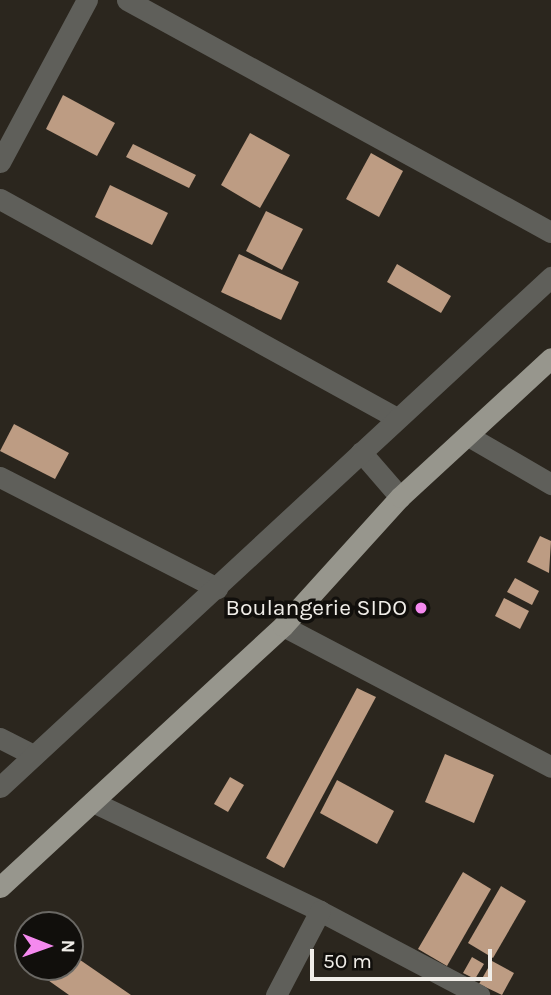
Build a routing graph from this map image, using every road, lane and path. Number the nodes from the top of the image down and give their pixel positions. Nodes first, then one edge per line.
1 (87, 0) edge
2 (127, 0) edge
3 (0, 162) edge
4 (0, 199) edge
5 (551, 232) edge
6 (551, 276) edge
7 (551, 358) edge
8 (396, 418) junction
9 (470, 437) junction
10 (361, 452) junction
11 (0, 477) edge
12 (551, 484) edge
13 (400, 497) junction
14 (217, 588) junction
15 (283, 626) junction
16 (0, 738) edge
17 (33, 755) junction
18 (551, 767) edge
19 (0, 787) edge
20 (93, 802) junction
21 (0, 887) edge
22 (320, 911) junction
23 (276, 995) edge
24 (479, 995) edge

1 - 3 street
2 - 5 street
4 - 8 street
6 - 8 street
7 - 9 main road
8 - 10 street
9 - 12 street
9 - 13 main road
10 - 13 street
10 - 14 street
11 - 14 street
13 - 15 main road
14 - 17 street
15 - 18 street
15 - 20 main road
16 - 17 street
17 - 19 street
20 - 21 main road
20 - 22 street
22 - 23 street
22 - 24 street

